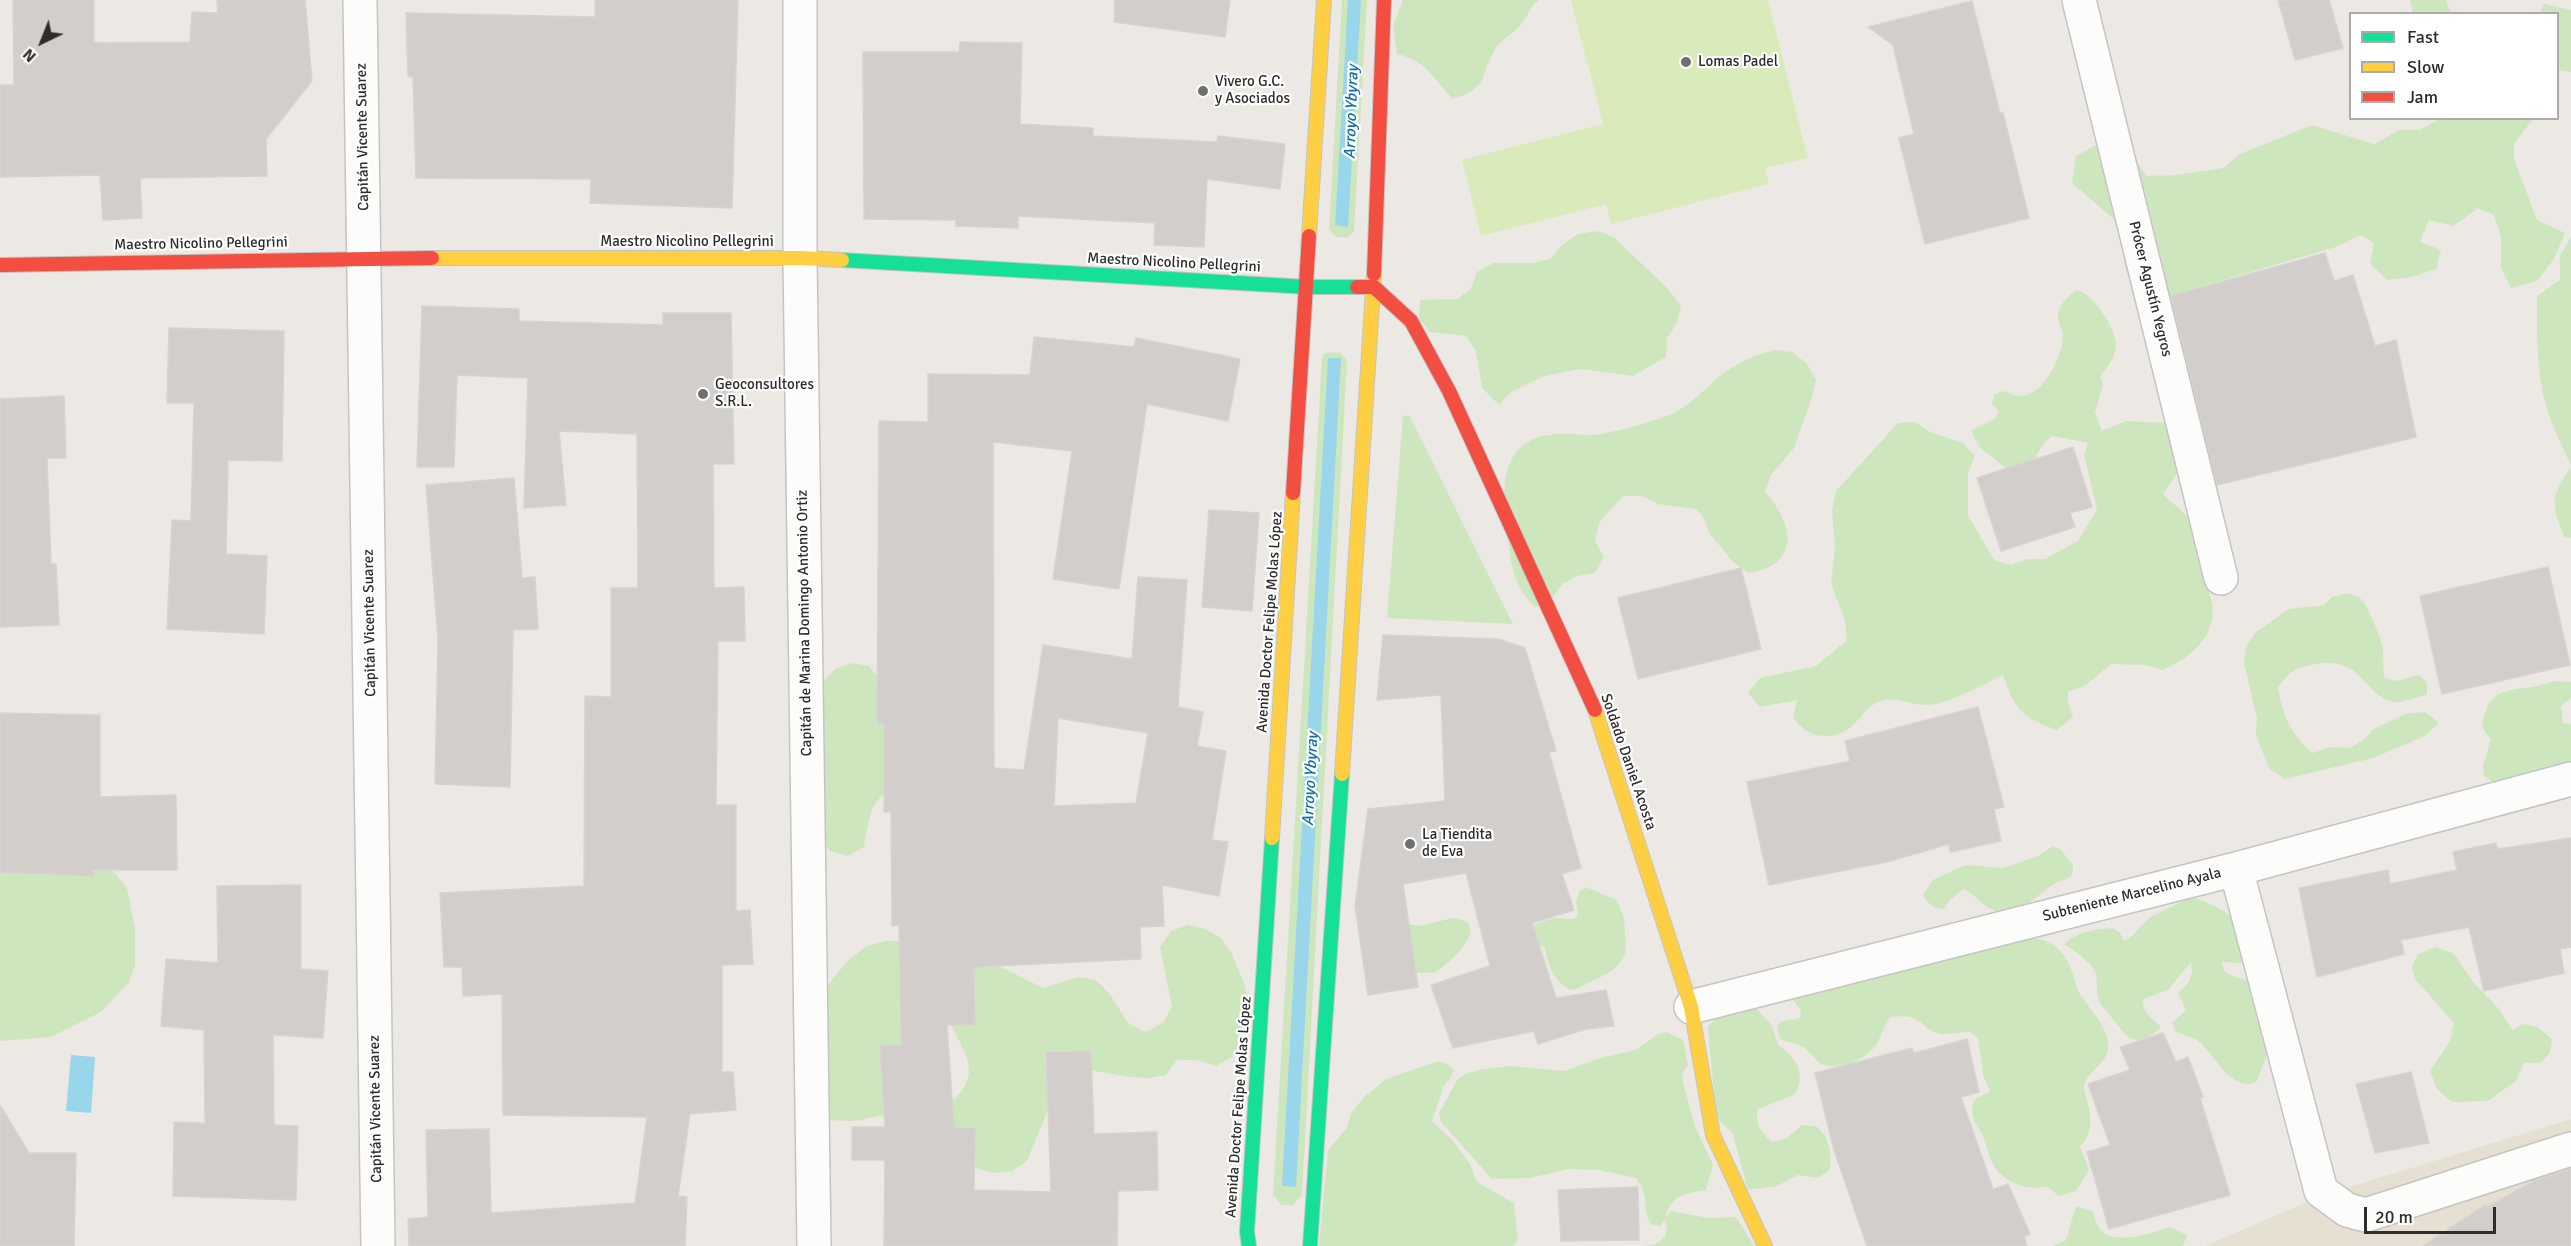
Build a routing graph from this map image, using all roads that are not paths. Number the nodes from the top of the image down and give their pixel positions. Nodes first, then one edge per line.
1 (360, 0) edge
2 (800, 0) edge
3 (1324, 0) edge
4 (1384, 0) edge
5 (2079, 0) edge
6 (365, 258) junction
7 (800, 258) junction
8 (0, 265) edge
9 (1308, 287) junction
10 (1374, 287) junction
11 (2221, 578) dead end
12 (2571, 778) edge
13 (2236, 869) junction
14 (1691, 1007) junction
15 (2571, 1149) edge
16 (378, 1246) edge
17 (814, 1246) edge
18 (1249, 1246) edge
19 (1310, 1246) edge
20 (1765, 1246) edge

1 - 6 street, Capitán Vicente Suarez
2 - 7 street, Capitán de Marina Domingo Antonio Ortiz
3 - 9 main road, Avenida Doctor Felipe Molas López
4 - 10 main road
5 - 11 street, Prócer Agustín Yegros
6 - 7 main road, Maestro Nicolino Pellegrini
6 - 8 main road, Maestro Nicolino Pellegrini
6 - 16 street, Capitán Vicente Suarez
7 - 9 main road, Maestro Nicolino Pellegrini
7 - 17 street, Capitán de Marina Domingo Antonio Ortiz
9 - 10 main road, Maestro Nicolino Pellegrini
9 - 18 main road, Avenida Doctor Felipe Molas López
10 - 14 main road, Soldado Daniel Acosta
10 - 19 main road
12 - 13 street, Subteniente Marcelino Ayala
13 - 14 street, Subteniente Marcelino Ayala
13 - 15 street
14 - 20 main road, Soldado Daniel Acosta

